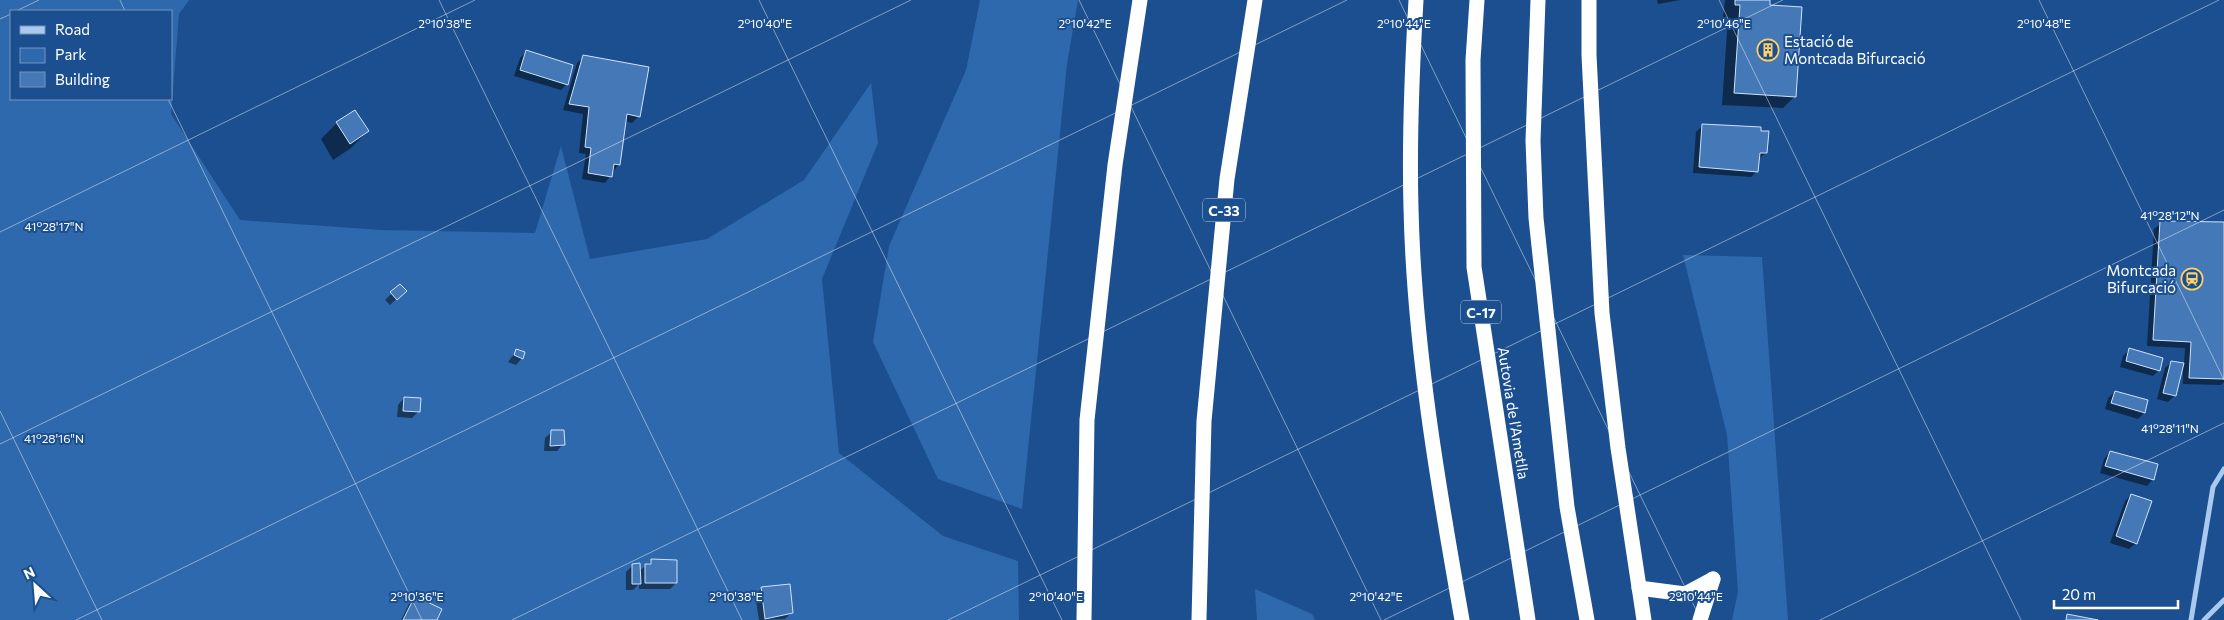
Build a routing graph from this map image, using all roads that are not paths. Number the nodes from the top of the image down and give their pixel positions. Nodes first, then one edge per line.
1 (1140, 0) edge
2 (1255, 0) edge
3 (1416, 0) edge
4 (1477, 0) edge
5 (1538, 0) edge
6 (1589, 0) edge
7 (2224, 469) edge
8 (1639, 588) junction
9 (2224, 600) edge
10 (1084, 620) edge
11 (1199, 620) edge
12 (1462, 620) edge
13 (1528, 620) edge
14 (1587, 620) edge
15 (1644, 620) edge
16 (1700, 620) edge
17 (2191, 620) edge
18 (2204, 620) edge

1 - 10 highway
2 - 11 highway, C-33
3 - 12 highway
4 - 13 highway, Autovia de l'Ametlla / C-17
5 - 14 highway
6 - 8 highway
7 - 17 street
8 - 15 highway
8 - 16 highway
9 - 18 street

